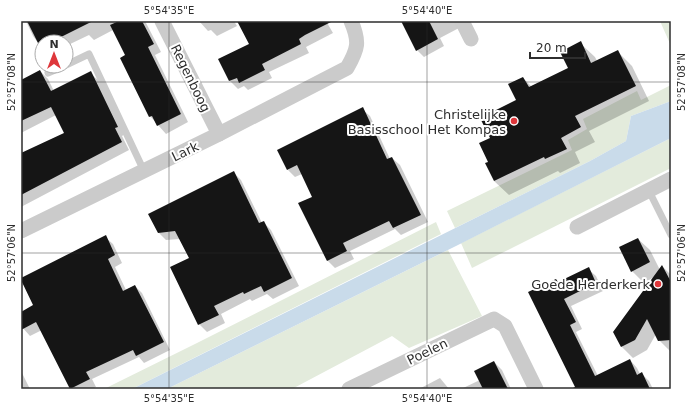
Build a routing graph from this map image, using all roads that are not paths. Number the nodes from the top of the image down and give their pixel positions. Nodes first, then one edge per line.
1 (162, 21) edge
2 (351, 21) edge
3 (462, 21) edge
4 (471, 39) dead end
5 (74, 62) edge
6 (219, 134) junction
7 (144, 170) junction
8 (671, 179) edge
9 (649, 190) junction
10 (577, 227) dead end
11 (21, 231) edge
12 (671, 236) edge
13 (349, 389) edge
14 (536, 389) edge

1 - 6 street, Regenboog
2 - 6 street, Lark
3 - 4 street
5 - 7 lane
6 - 7 street, Lark
7 - 11 street, Lark
8 - 9 street
9 - 10 street
9 - 12 lane
13 - 14 street, Poelen

